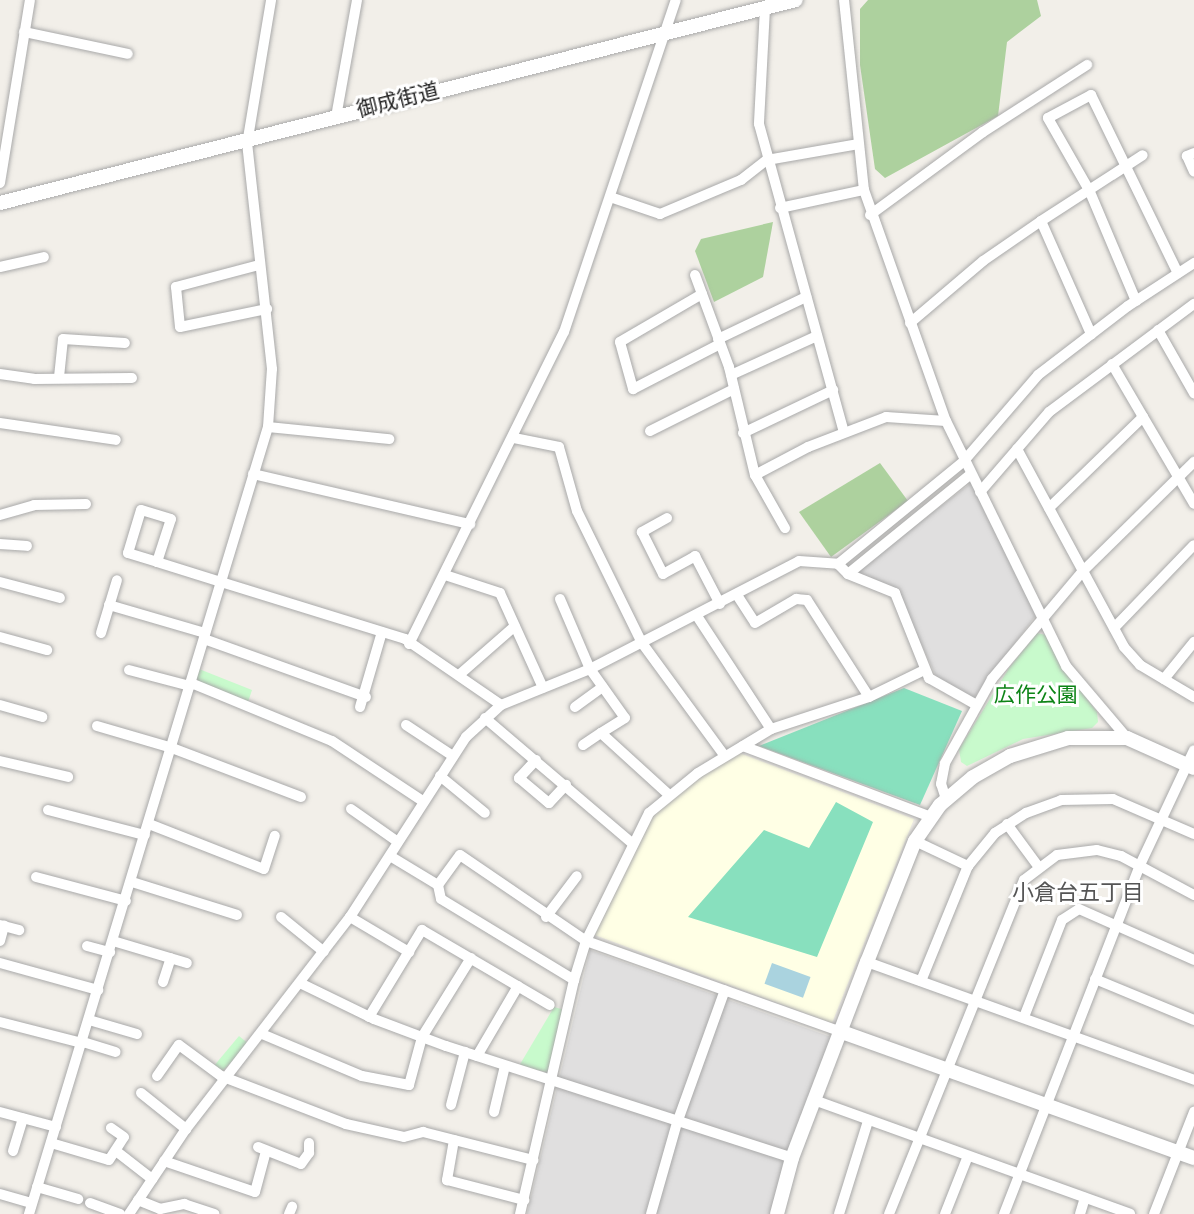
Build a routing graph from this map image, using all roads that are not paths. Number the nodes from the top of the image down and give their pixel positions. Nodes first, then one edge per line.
1 (30, 0) edge
2 (271, 0) edge
3 (357, 0) edge
4 (676, 0) edge
5 (796, 0) edge
6 (844, 0) edge
7 (765, 8) junction
8 (24, 32) junction
9 (667, 32) junction
10 (128, 54) dead end
11 (1087, 65) dead end
12 (336, 117) junction
13 (247, 144) junction
14 (859, 144) junction
15 (1194, 153) edge
16 (1143, 155) dead end
17 (767, 160) junction
18 (1127, 165) junction
19 (1194, 172) edge
20 (0, 183) edge
21 (864, 190) junction
22 (1089, 190) junction
23 (610, 197) junction
24 (0, 203) edge
25 (780, 208) junction
26 (870, 215) junction
27 (1041, 221) junction
28 (44, 257) dead end
29 (1194, 263) edge
30 (260, 265) junction
31 (0, 267) edge
32 (1178, 273) junction
33 (694, 275) dead end
34 (702, 294) junction
35 (806, 297) junction
36 (1136, 301) junction
37 (1194, 304) edge
38 (267, 309) junction
39 (910, 322) junction
40 (1158, 330) junction
41 (1091, 334) junction
42 (817, 336) junction
43 (719, 341) junction
44 (125, 342) dead end
45 (1112, 364) junction
46 (0, 374) edge
47 (731, 375) junction
48 (59, 377) junction
49 (132, 378) dead end
50 (734, 389) junction
51 (833, 390) junction
52 (1194, 393) edge
53 (1143, 417) junction
54 (946, 421) junction
55 (0, 423) edge
56 (268, 427) junction
57 (650, 431) dead end
58 (844, 432) junction
59 (743, 433) junction
60 (514, 438) junction
61 (389, 439) dead end
62 (116, 440) dead end
63 (1017, 448) junction
64 (963, 462) junction
65 (1194, 462) edge
66 (254, 474) junction
67 (755, 475) junction
68 (970, 475) junction
69 (1178, 476) junction
70 (980, 492) junction
71 (86, 504) dead end
72 (1194, 504) edge
73 (1049, 508) junction
74 (0, 515) edge
75 (667, 518) dead end
76 (470, 524) junction
77 (785, 528) dead end
78 (0, 544) edge
79 (1194, 545) edge
80 (27, 546) dead end
81 (157, 562) junction
82 (838, 564) junction
83 (1083, 571) junction
84 (848, 574) junction
85 (445, 575) junction
86 (117, 580) dead end
87 (0, 582) edge
88 (221, 582) junction
89 (737, 596) junction
90 (60, 598) dead end
91 (560, 599) dead end
92 (720, 604) junction
93 (110, 605) junction
94 (1044, 614) junction
95 (698, 616) junction
96 (515, 626) junction
97 (1114, 628) junction
98 (382, 632) junction
99 (101, 633) dead end
100 (204, 636) junction
101 (0, 637) edge
102 (1194, 642) edge
103 (642, 643) junction
104 (409, 644) junction
105 (46, 650) dead end
106 (590, 669) junction
107 (129, 670) dead end
108 (924, 670) junction
109 (459, 675) junction
110 (1164, 679) junction
111 (190, 685) junction
112 (603, 687) junction
113 (543, 688) junction
114 (869, 697) junction
115 (1194, 697) edge
116 (0, 705) edge
117 (501, 705) junction
118 (975, 705) junction
119 (575, 707) dead end
120 (42, 717) dead end
121 (485, 718) junction
122 (405, 725) dead end
123 (97, 726) dead end
124 (771, 729) junction
125 (601, 734) junction
126 (1127, 738) junction
127 (583, 745) dead end
128 (743, 746) junction
129 (172, 748) junction
130 (1194, 750) edge
131 (724, 755) junction
132 (453, 756) junction
133 (536, 760) junction
134 (0, 761) edge
135 (1190, 766) edge
136 (440, 776) junction
137 (68, 777) dead end
138 (566, 785) junction
139 (668, 794) junction
140 (300, 797) dead end
141 (946, 799) junction
142 (424, 802) junction
143 (351, 809) dead end
144 (48, 810) dead end
145 (484, 813) dead end
146 (1160, 816) junction
147 (931, 817) junction
148 (1007, 824) junction
149 (147, 830) junction
150 (1194, 834) edge
151 (275, 836) dead end
152 (915, 841) junction
153 (398, 842) junction
154 (633, 844) junction
155 (390, 856) junction
156 (968, 866) junction
157 (1038, 866) junction
158 (1139, 867) junction
159 (577, 876) dead end
160 (36, 877) dead end
161 (132, 882) junction
162 (438, 885) junction
163 (1194, 895) edge
164 (126, 901) junction
165 (237, 915) dead end
166 (281, 917) dead end
167 (350, 917) junction
168 (546, 917) junction
169 (1116, 924) junction
170 (2, 926) edge
171 (19, 930) dead end
172 (0, 940) edge
173 (113, 941) junction
174 (586, 941) junction
175 (87, 946) dead end
176 (110, 952) junction
177 (324, 952) junction
178 (409, 952) junction
179 (171, 958) junction
180 (471, 958) junction
181 (1194, 960) edge
182 (867, 962) junction
183 (0, 963) edge
184 (187, 963) dead end
185 (574, 980) junction
186 (1095, 980) junction
187 (921, 981) junction
188 (163, 982) dead end
189 (303, 984) junction
190 (518, 986) junction
191 (98, 990) junction
192 (725, 990) junction
193 (974, 1001) junction
194 (550, 1005) dead end
195 (369, 1017) junction
196 (1024, 1017) junction
197 (89, 1020) junction
198 (1194, 1020) edge
199 (0, 1022) edge
200 (839, 1031) junction
201 (137, 1034) dead end
202 (262, 1034) junction
203 (1072, 1034) junction
204 (422, 1037) junction
205 (82, 1042) junction
206 (115, 1052) dead end
207 (465, 1052) junction
208 (477, 1056) junction
209 (505, 1066) junction
210 (945, 1069) junction
211 (157, 1076) dead end
212 (227, 1078) junction
213 (1194, 1080) edge
214 (550, 1081) junction
215 (141, 1093) dead end
216 (814, 1100) junction
217 (1045, 1104) junction
218 (451, 1105) dead end
219 (0, 1112) edge
220 (494, 1112) dead end
221 (1194, 1112) edge
222 (23, 1118) junction
223 (868, 1121) junction
224 (677, 1123) junction
225 (56, 1126) junction
226 (111, 1128) dead end
227 (186, 1129) junction
228 (919, 1137) junction
229 (454, 1140) junction
230 (51, 1143) junction
231 (309, 1143) dead end
232 (13, 1151) dead end
233 (116, 1151) junction
234 (1177, 1152) junction
235 (968, 1156) junction
236 (792, 1158) junction
237 (1194, 1158) edge
238 (533, 1160) junction
239 (164, 1161) junction
240 (1017, 1174) junction
241 (152, 1179) junction
242 (38, 1187) junction
243 (0, 1194) edge
244 (1085, 1198) junction
245 (78, 1199) dead end
246 (138, 1200) junction
247 (524, 1200) junction
248 (90, 1203) dead end
249 (31, 1208) edge
250 (120, 1214) edge
251 (129, 1214) edge
252 (214, 1214) edge
253 (520, 1214) edge
254 (651, 1214) edge
255 (777, 1214) edge
256 (839, 1214) edge
257 (889, 1214) edge
258 (945, 1214) edge
259 (1004, 1214) edge
260 (1080, 1214) edge
261 (1130, 1214) edge
262 (1154, 1214) edge

1 - 8 street
2 - 13 street
3 - 12 street
4 - 9 street
5 - 7 street, 御成街道
6 - 14 street
7 - 9 street, 御成街道
7 - 17 street
8 - 10 street
8 - 20 street
9 - 12 street, 御成街道
9 - 23 street
11 - 26 street
12 - 13 street, 御成街道
13 - 24 street, 御成街道
13 - 30 street
14 - 17 street
14 - 21 street
15 - 19 street
16 - 18 street
17 - 23 street
17 - 25 street
18 - 22 street
18 - 22 street
18 - 32 street
21 - 25 street
21 - 26 street
22 - 27 street
22 - 36 street
23 - 60 street
25 - 35 street
26 - 39 street
27 - 39 street
27 - 41 street
28 - 31 street
29 - 32 street
30 - 38 street
30 - 38 street
32 - 36 street
33 - 34 street
34 - 43 street
34 - 43 street
35 - 42 street
35 - 43 street
36 - 41 street
37 - 40 street
38 - 56 street
39 - 54 street
40 - 45 street
40 - 52 street
41 - 64 street
42 - 47 street
42 - 51 street
43 - 47 street
44 - 48 street
45 - 53 street
45 - 63 street
46 - 48 street
47 - 50 street
48 - 49 street
50 - 57 street
50 - 59 street
51 - 58 street
51 - 59 street
53 - 69 street
53 - 73 street
54 - 58 street
54 - 64 street
55 - 62 street
56 - 61 street
56 - 66 street
58 - 67 street
59 - 67 street
60 - 76 street
60 - 103 street
63 - 70 street
63 - 73 street
64 - 68 street
64 - 82 street
65 - 69 street
66 - 76 street
66 - 88 street
67 - 77 street
68 - 70 street
68 - 84 street
69 - 72 street
69 - 83 street
70 - 94 street
71 - 74 street
73 - 83 street
75 - 92 street
76 - 85 street
78 - 80 street
79 - 97 street
81 - 81 street
81 - 88 street
82 - 84 street
82 - 89 street
83 - 94 street
83 - 97 street
84 - 108 street
85 - 96 street
85 - 104 street
86 - 93 street
87 - 90 street
88 - 98 street
88 - 100 street
89 - 92 street
89 - 114 street
91 - 106 street
92 - 95 street
93 - 99 street
93 - 100 street
94 - 118 street
94 - 126 street
95 - 103 street
95 - 124 street
96 - 109 street
96 - 113 street
97 - 110 street
98 - 100 street
98 - 104 street
100 - 111 street
101 - 105 street
102 - 110 street
103 - 106 street
103 - 131 street
104 - 109 street
106 - 112 street
106 - 113 street
107 - 111 street
108 - 114 street
108 - 118 street
109 - 117 street
110 - 115 street
111 - 129 street
111 - 142 street
112 - 119 street
112 - 125 street
113 - 117 street
114 - 124 street
116 - 120 street
117 - 121 street
118 - 141 street
121 - 132 street
121 - 133 street
122 - 132 street
123 - 129 street
124 - 128 street
125 - 127 street
125 - 139 street
126 - 135 street
126 - 141 street
128 - 131 street
128 - 147 street
129 - 140 street
129 - 149 street
130 - 135 street
131 - 139 street
132 - 136 street
133 - 138 street
133 - 138 street
134 - 137 street
135 - 146 street
136 - 142 street
136 - 145 street
138 - 154 street
139 - 154 street
141 - 147 street
142 - 153 street
143 - 153 street
144 - 149 street
146 - 148 street
146 - 150 street
146 - 158 street
147 - 152 street
148 - 156 street
148 - 157 street
149 - 151 street
149 - 161 street
152 - 156 street
152 - 182 street
153 - 155 street
154 - 174 street
155 - 162 street
155 - 167 street
156 - 187 street
157 - 158 street
157 - 193 street
158 - 163 street
158 - 169 street
159 - 168 street
160 - 164 street
161 - 164 street
161 - 165 street
162 - 168 street
162 - 185 street
164 - 173 street
166 - 177 street
167 - 177 street
167 - 178 street
168 - 174 street
169 - 181 street
169 - 186 street
169 - 196 street
170 - 171 street
170 - 172 street
173 - 176 street
173 - 179 street
174 - 185 street
174 - 192 street
175 - 176 street
176 - 191 street
177 - 189 street
178 - 180 street
178 - 195 street
179 - 184 street
179 - 188 street
180 - 190 street
180 - 204 street
182 - 187 street
182 - 200 street
183 - 191 street
185 - 214 street
186 - 198 street
186 - 203 street
187 - 193 street
189 - 195 street
189 - 202 street
190 - 194 street
190 - 208 street
191 - 197 street
192 - 200 street
192 - 224 street
193 - 196 street
193 - 210 street
195 - 204 street
196 - 203 street
197 - 201 street
197 - 205 street
199 - 205 street
200 - 210 street
200 - 216 street
202 - 204 street
202 - 212 street
203 - 213 street
203 - 217 street
204 - 207 street
205 - 206 street
205 - 225 street
207 - 208 street
207 - 218 street
208 - 209 street
209 - 214 street
209 - 220 street
210 - 217 street
210 - 228 street
211 - 212 street
212 - 227 street
212 - 229 street
214 - 224 street
214 - 238 street
215 - 227 street
216 - 223 street
216 - 236 street
217 - 234 street
217 - 240 street
219 - 222 street
221 - 234 street
222 - 225 street
222 - 232 street
223 - 228 street
223 - 256 street
224 - 236 street
224 - 254 street
225 - 230 street
226 - 233 street
227 - 239 street
228 - 235 street
228 - 257 street
229 - 238 street
229 - 247 street
230 - 233 street
230 - 242 street
231 - 239 street
233 - 241 street
234 - 237 street
234 - 262 street
235 - 240 street
235 - 258 street
236 - 255 street
238 - 247 street
239 - 241 street
240 - 244 street
240 - 259 street
241 - 246 street
242 - 245 street
242 - 249 street
243 - 249 street
244 - 260 street
244 - 261 street
246 - 251 street
246 - 252 street
247 - 253 street
248 - 250 street

